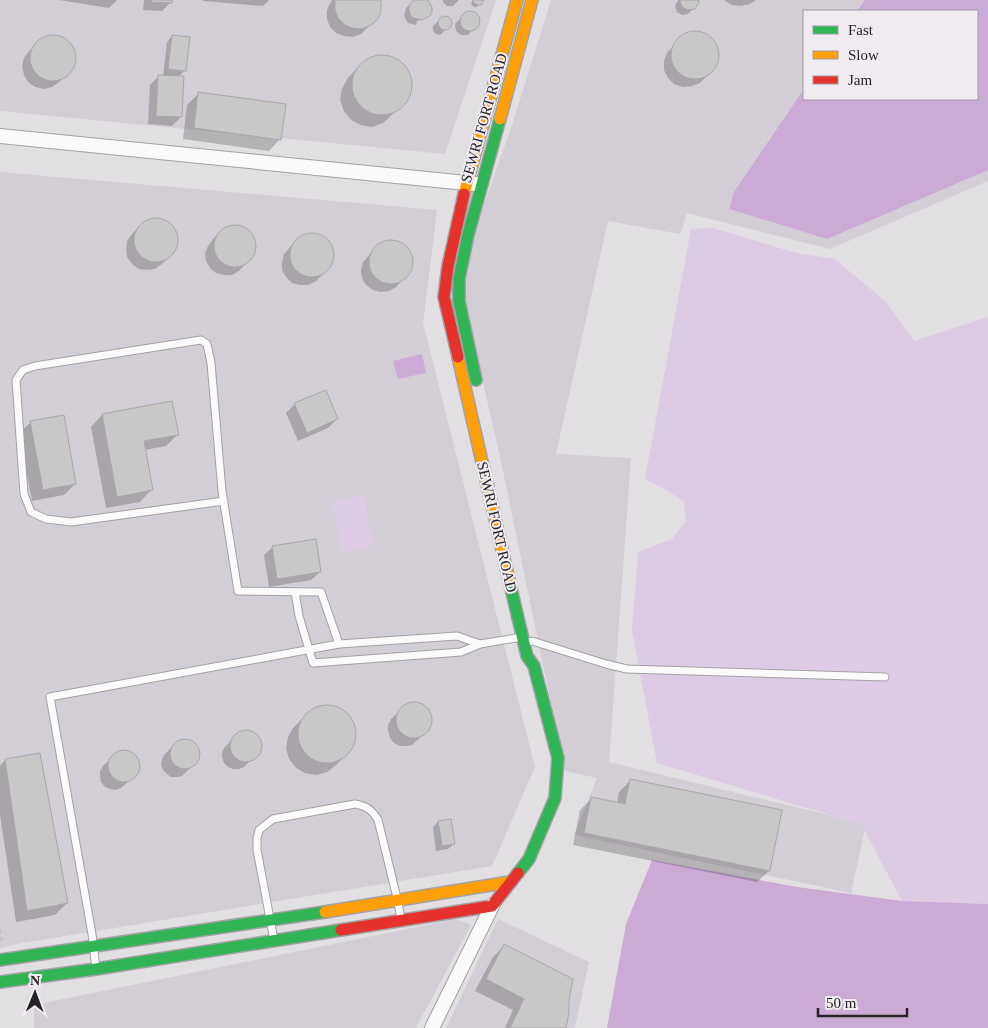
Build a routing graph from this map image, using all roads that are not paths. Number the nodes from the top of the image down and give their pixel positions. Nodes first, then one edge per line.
1 (517, 0) edge
2 (532, 0) edge
3 (496, 76) junction
4 (510, 79) junction
5 (0, 136) edge
6 (466, 183) junction
7 (481, 185) junction
8 (473, 368) junction
9 (461, 371) junction
10 (478, 387) dead end
11 (496, 473) dead end
12 (224, 501) junction
13 (295, 592) junction
14 (527, 639) junction
15 (339, 644) junction
16 (480, 644) junction
17 (309, 649) junction
18 (886, 677) dead end
19 (510, 882) junction
20 (398, 902) junction
21 (492, 906) junction
22 (401, 921) junction
23 (271, 922) junction
24 (274, 942) junction
25 (93, 947) junction
26 (0, 960) edge
27 (96, 970) junction
28 (0, 982) edge
29 (432, 1028) edge

1 - 3 street, SEWRI FORT ROAD
2 - 4 street
3 - 4 street
3 - 6 street, SEWRI FORT ROAD
4 - 7 street
5 - 6 street
6 - 7 street
6 - 9 street, SEWRI FORT ROAD
7 - 8 street
8 - 9 street
8 - 10 street
9 - 14 street, SEWRI FORT ROAD
11 - 14 street
12 - 12 lane
12 - 13 lane
13 - 15 lane
13 - 17 lane
14 - 16 lane
14 - 18 lane
14 - 19 street, SEWRI FORT ROAD
15 - 16 lane
15 - 17 lane
16 - 17 lane
17 - 25 lane
19 - 20 street
19 - 21 street, SEWRI FORT ROAD
20 - 22 lane
20 - 23 street
20 - 23 lane
21 - 22 street
21 - 29 street, SEWRI FORT ROAD
22 - 24 street
23 - 24 lane
23 - 25 street
24 - 27 street
25 - 26 street
25 - 27 lane
27 - 28 street

